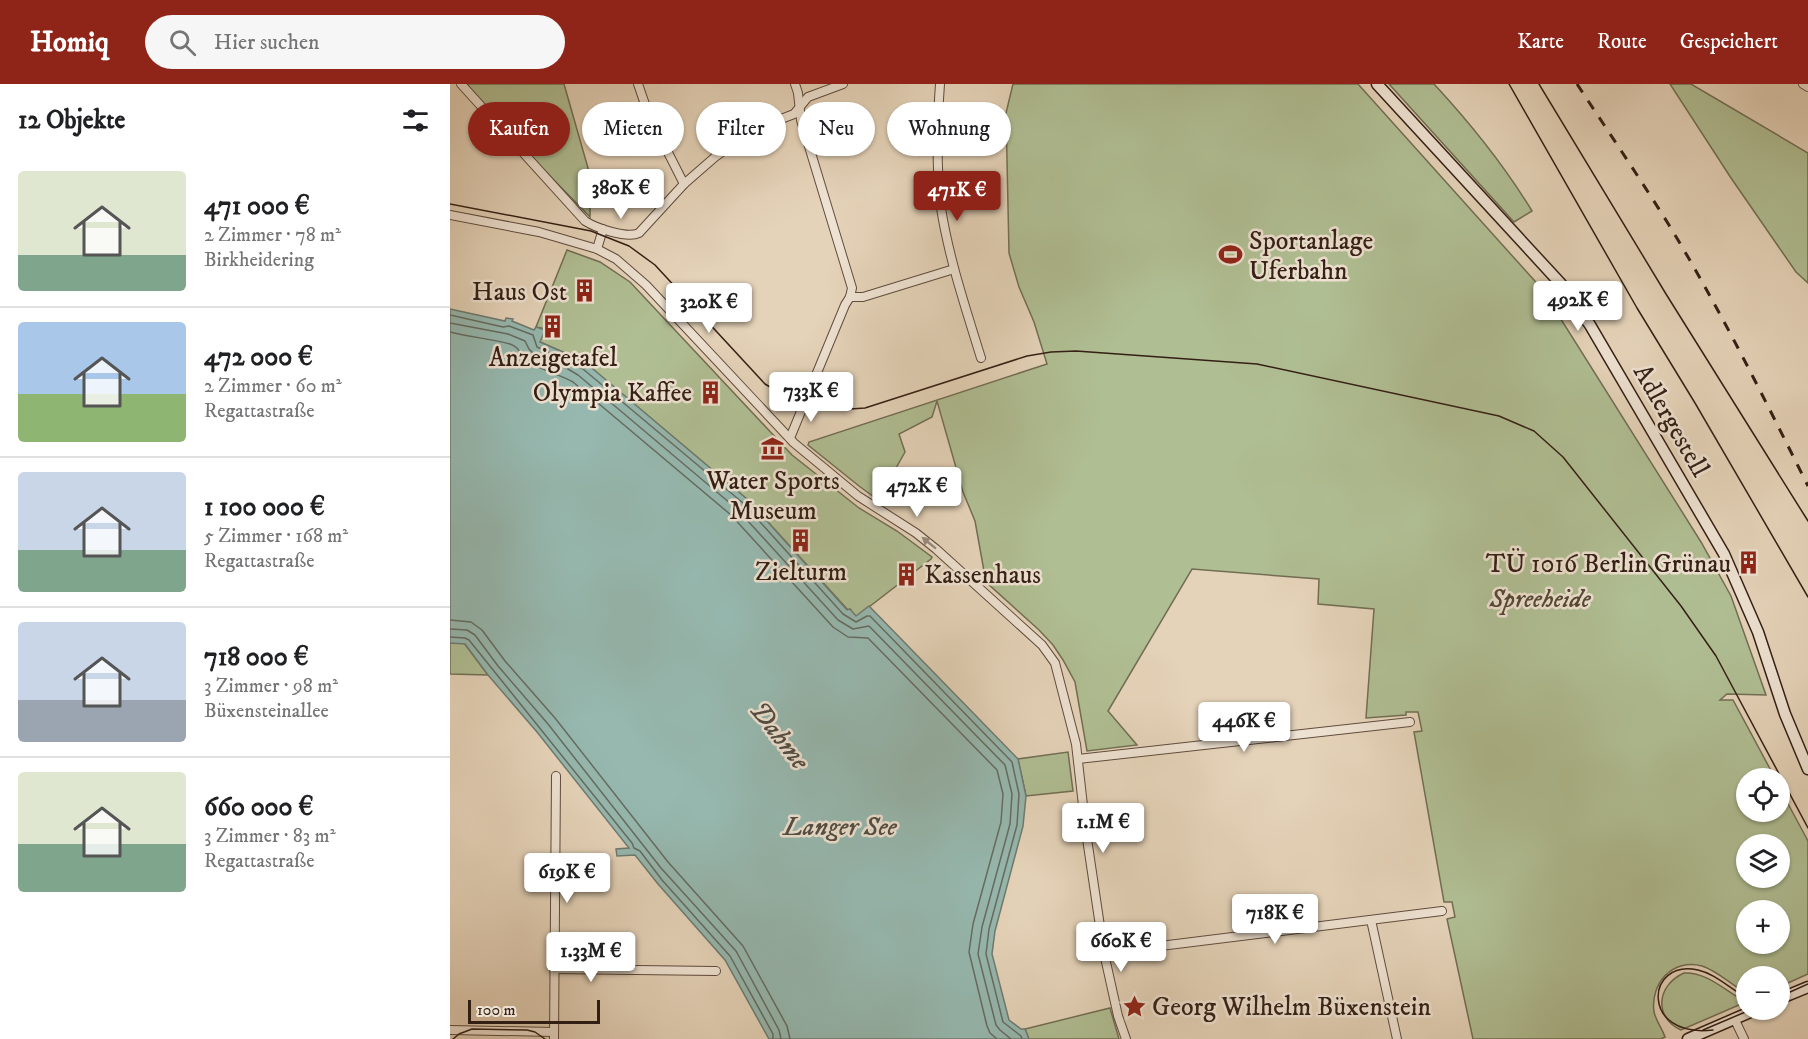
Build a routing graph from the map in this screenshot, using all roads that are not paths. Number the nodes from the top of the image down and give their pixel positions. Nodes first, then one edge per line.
1 (461, 84) edge
2 (638, 84) edge
3 (795, 84) edge
4 (843, 84) edge
5 (940, 84) edge
6 (1377, 84) edge
7 (1803, 84) edge
8 (1808, 87) edge
9 (799, 102) edge
10 (804, 102) edge
11 (798, 109) edge
12 (812, 156) edge
13 (684, 184) junction
14 (450, 215) edge
15 (603, 229) junction
16 (597, 249) junction
17 (954, 269) junction
18 (850, 297) junction
19 (981, 358) dead end
20 (790, 438) junction
21 (1410, 722) dead end
22 (1078, 759) junction
23 (1808, 769) edge
24 (556, 776) dead end
25 (1442, 911) dead end
26 (1371, 920) junction
27 (1104, 953) junction
28 (554, 969) junction
29 (716, 971) dead end
30 (1808, 987) edge
31 (1790, 994) edge
32 (1734, 1018) joint
33 (450, 1030) edge
34 (554, 1036) edge
35 (1126, 1039) edge
36 (1397, 1039) edge
37 (1688, 1039) edge
38 (1744, 1039) edge

1 - 15 street
2 - 13 street
3 - 9 street
4 - 10 street
5 - 17 street
6 - 23 main road, Adlergestell
7 - 8 street
11 - 13 street
12 - 18 street
13 - 15 street
14 - 16 street
15 - 16 street
16 - 20 street
17 - 18 street
17 - 19 street
18 - 20 street
22 -> 20 street
21 - 22 street
22 - 27 street
24 - 28 street
25 - 26 street
26 - 27 street
26 - 36 street
27 - 35 street
28 - 29 street
28 - 34 street
30 - 31 main road
32 - 37 main road
32 - 38 street
33 - 34 street

